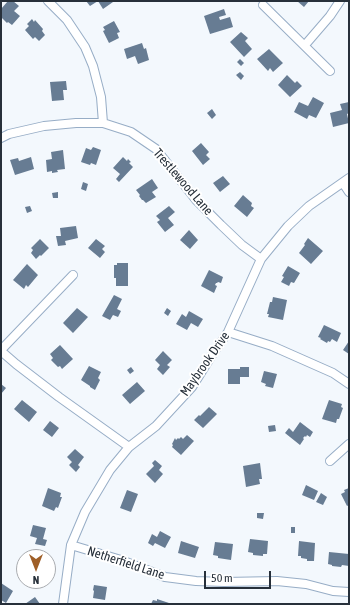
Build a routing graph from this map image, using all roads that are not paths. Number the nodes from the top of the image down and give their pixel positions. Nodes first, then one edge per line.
1 (48, 1) edge
2 (340, 1) edge
3 (263, 5) dead end
4 (305, 45) junction
5 (330, 71) dead end
6 (102, 123) junction
7 (1, 138) edge
8 (346, 180) edge
9 (349, 192) edge
10 (261, 259) junction
11 (73, 275) dead end
12 (228, 332) junction
13 (1, 350) edge
14 (349, 384) edge
15 (349, 444) edge
16 (129, 447) junction
17 (330, 461) dead end
18 (71, 545) junction
19 (349, 592) edge
20 (63, 604) edge

1 - 6 street
2 - 4 street
3 - 4 street
4 - 5 street
6 - 7 street, Trestlewood Lane
6 - 10 street, Trestlewood Lane
8 - 9 street
8 - 10 street, Maybrook Drive
10 - 12 street, Maybrook Drive
11 - 13 street
12 - 14 street
12 - 16 street, Maybrook Drive
13 - 16 street
15 - 17 street
16 - 18 street, Maybrook Drive
18 - 19 street, Netherfield Lane
18 - 20 street, Maybrook Drive

